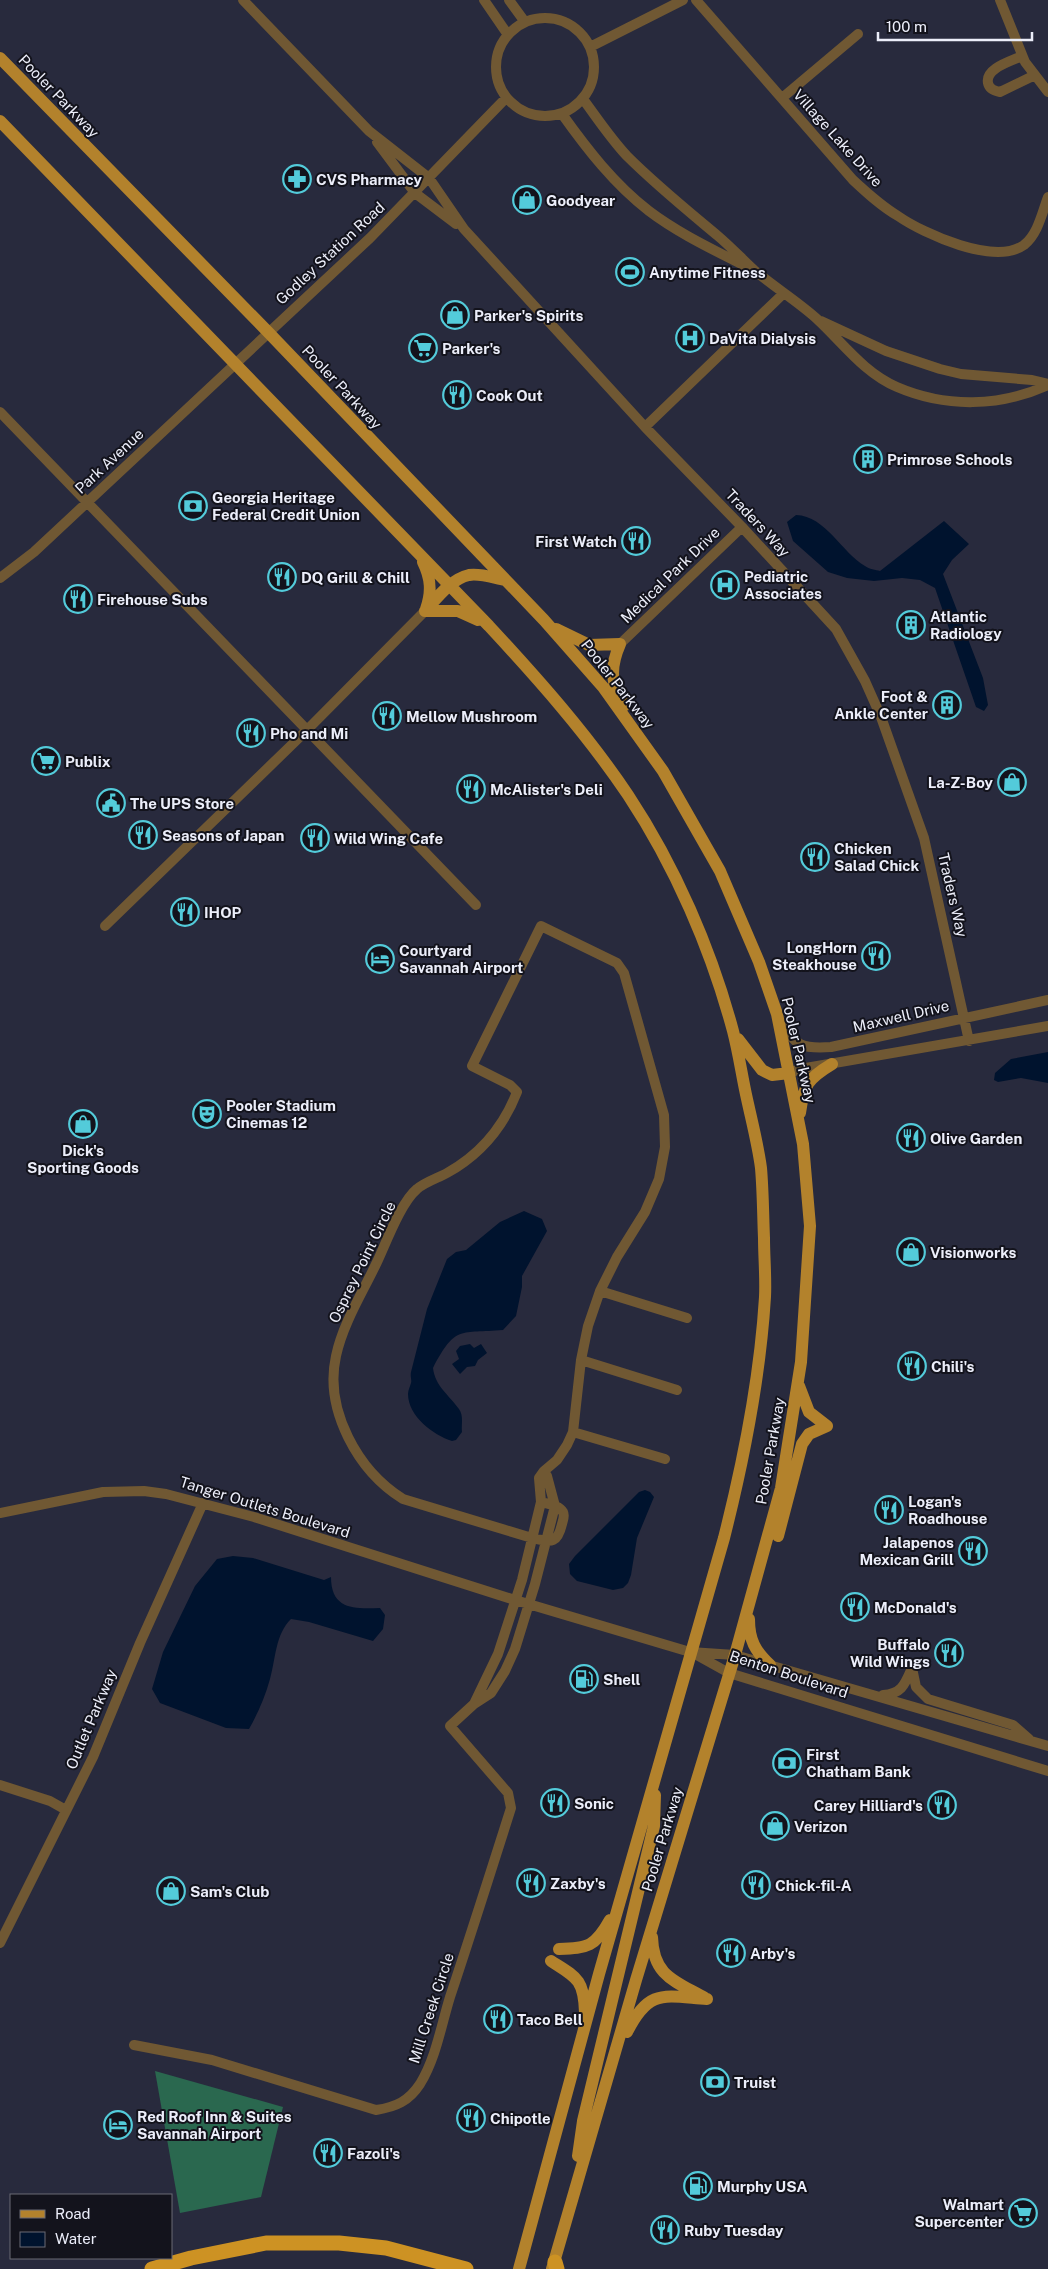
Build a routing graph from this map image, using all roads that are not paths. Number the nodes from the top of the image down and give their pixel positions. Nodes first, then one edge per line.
1 (243, 0) edge
2 (484, 0) edge
3 (509, 0) edge
4 (683, 0) edge
5 (696, 0) edge
6 (1000, 0) edge
7 (525, 22) junction
8 (858, 34) dead end
9 (508, 35) junction
10 (590, 47) junction
11 (1022, 56) junction
12 (0, 58) edge
13 (1034, 76) junction
14 (1048, 92) edge
15 (506, 98) junction
16 (782, 98) junction
17 (583, 99) junction
18 (562, 114) junction
19 (0, 121) edge
20 (369, 131) junction
21 (430, 178) junction
22 (415, 193) junction
23 (1048, 197) edge
24 (464, 229) junction
25 (755, 271) junction
26 (784, 293) junction
27 (816, 318) junction
28 (268, 332) junction
29 (234, 362) junction
30 (1048, 384) edge
31 (0, 412) edge
32 (644, 428) junction
33 (87, 502) junction
34 (742, 527) junction
35 (418, 553) junction
36 (0, 578) edge
37 (505, 580) junction
38 (450, 586) junction
39 (425, 611) junction
40 (544, 620) junction
41 (489, 626) junction
42 (620, 644) junction
43 (307, 730) junction
44 (656, 761) junction
45 (476, 905) dead end
46 (105, 926) dead end
47 (1048, 1000) edge
48 (777, 1014) junction
49 (963, 1017) junction
50 (1048, 1026) edge
51 (734, 1033) junction
52 (969, 1041) junction
53 (832, 1064) junction
54 (789, 1073) junction
55 (799, 1123) junction
56 (600, 1291) junction
57 (687, 1318) dead end
58 (581, 1360) junction
59 (798, 1383) junction
60 (677, 1390) dead end
61 (573, 1432) junction
62 (665, 1459) dead end
63 (544, 1471) junction
64 (541, 1502) junction
65 (203, 1503) junction
66 (554, 1506) junction
67 (0, 1513) edge
68 (532, 1538) junction
69 (545, 1541) junction
70 (759, 1573) junction
71 (515, 1600) junction
72 (528, 1604) junction
73 (749, 1608) junction
74 (690, 1652) junction
75 (735, 1655) junction
76 (770, 1665) junction
77 (729, 1673) junction
78 (877, 1696) junction
79 (474, 1704) junction
80 (1032, 1742) junction
81 (1048, 1746) edge
82 (1048, 1771) edge
83 (656, 1773) junction
84 (0, 1785) edge
85 (66, 1810) junction
86 (620, 1900) junction
87 (652, 1929) junction
88 (0, 1943) edge
89 (559, 1949) dead end
90 (551, 1960) dead end
91 (585, 2028) junction
92 (134, 2045) dead end
93 (612, 2063) junction
94 (572, 2201) junction
95 (555, 2267) edge
96 (152, 2269) edge
97 (466, 2269) edge
98 (519, 2269) edge

1 - 20 street
2 - 9 street
3 - 7 street
4 - 10 street
5 - 16 street, Village Lake Drive
6 - 11 street
7 - 9 street
7 - 10 street
8 - 16 street
9 - 15 street
10 - 17 street
11 - 13 street
11 - 13 street
12 - 28 main road, Pooler Parkway
13 - 14 street
15 - 18 street
15 - 21 street, Godley Station Road
16 - 23 street, Village Lake Drive
17 - 18 street
17 - 25 street
18 - 25 street
19 - 29 main road, Pooler Parkway
20 - 21 street, Traders Way
20 - 22 street, Traders Way
21 - 22 street, Godley Station Road
21 - 24 street, Traders Way
22 - 24 street, Traders Way
22 - 28 street, Godley Station Road
24 - 32 street, Traders Way
25 - 26 street
26 - 27 street
26 - 32 street
27 - 30 street
27 - 30 street
28 - 29 street, Godley Station Road
28 - 37 main road, Pooler Parkway
29 - 33 street, Park Avenue
29 - 35 main road, Pooler Parkway
31 - 33 street
32 - 34 street, Traders Way
33 - 36 street, Park Avenue
33 - 43 street
34 - 42 street, Medical Park Drive
34 - 49 street, Traders Way
35 - 38 main road, Pooler Parkway
35 - 39 main road
37 - 38 main road
37 - 40 main road, Pooler Parkway
38 - 39 main road
38 - 41 main road, Pooler Parkway
39 - 41 main road
39 - 43 street
40 - 42 main road
40 - 44 main road, Pooler Parkway
41 - 51 main road, Pooler Parkway
42 - 44 main road
43 - 45 street
43 - 46 street
44 - 48 main road, Pooler Parkway
47 - 49 street, Maxwell Drive
48 - 49 street, Maxwell Drive
48 - 54 main road, Pooler Parkway
49 - 52 street, Traders Way
50 - 52 street
51 - 54 main road
51 - 74 main road, Pooler Parkway
52 - 53 street
53 - 54 street
53 - 55 main road
54 - 55 main road, Pooler Parkway
55 - 59 main road, Pooler Parkway
56 - 57 street
56 - 58 street, Osprey Point Circle
56 - 68 street, Osprey Point Circle
58 - 60 street
58 - 61 street, Osprey Point Circle
59 - 70 main road, Pooler Parkway
59 - 70 main road
61 - 62 street
61 - 63 street, Osprey Point Circle
63 - 64 street
63 - 66 street
64 - 66 street
64 - 68 street
65 - 67 street, Tanger Outlets Boulevard
65 - 71 street, Tanger Outlets Boulevard
65 - 85 street, Outlet Parkway
66 - 69 street
68 - 69 street, Osprey Point Circle
68 - 71 street
69 - 72 street
70 - 73 main road, Pooler Parkway
71 - 72 street
71 - 79 street
72 - 74 street
72 - 79 street
73 - 75 main road, Pooler Parkway
73 - 76 main road
74 - 75 street, Benton Boulevard
74 - 77 street, Benton Boulevard
74 - 83 main road, Pooler Parkway
75 - 76 street, Benton Boulevard
75 - 77 main road, Pooler Parkway
76 - 78 street, Benton Boulevard
77 - 82 street, Benton Boulevard
77 - 87 main road, Pooler Parkway
78 - 80 street, Benton Boulevard
78 - 80 street, Benton Boulevard
79 - 92 street, Mill Creek Circle
80 - 81 street, Benton Boulevard
83 - 86 main road, Pooler Parkway
83 - 94 main road
84 - 85 street
85 - 88 street, Outlet Parkway
86 - 89 main road
86 - 91 main road, Pooler Parkway
87 - 93 main road, Pooler Parkway
87 - 93 main road
90 - 91 main road
91 - 98 main road, Pooler Parkway
93 - 94 main road, Pooler Parkway
94 - 95 main road, Pooler Parkway
96 - 97 highway

